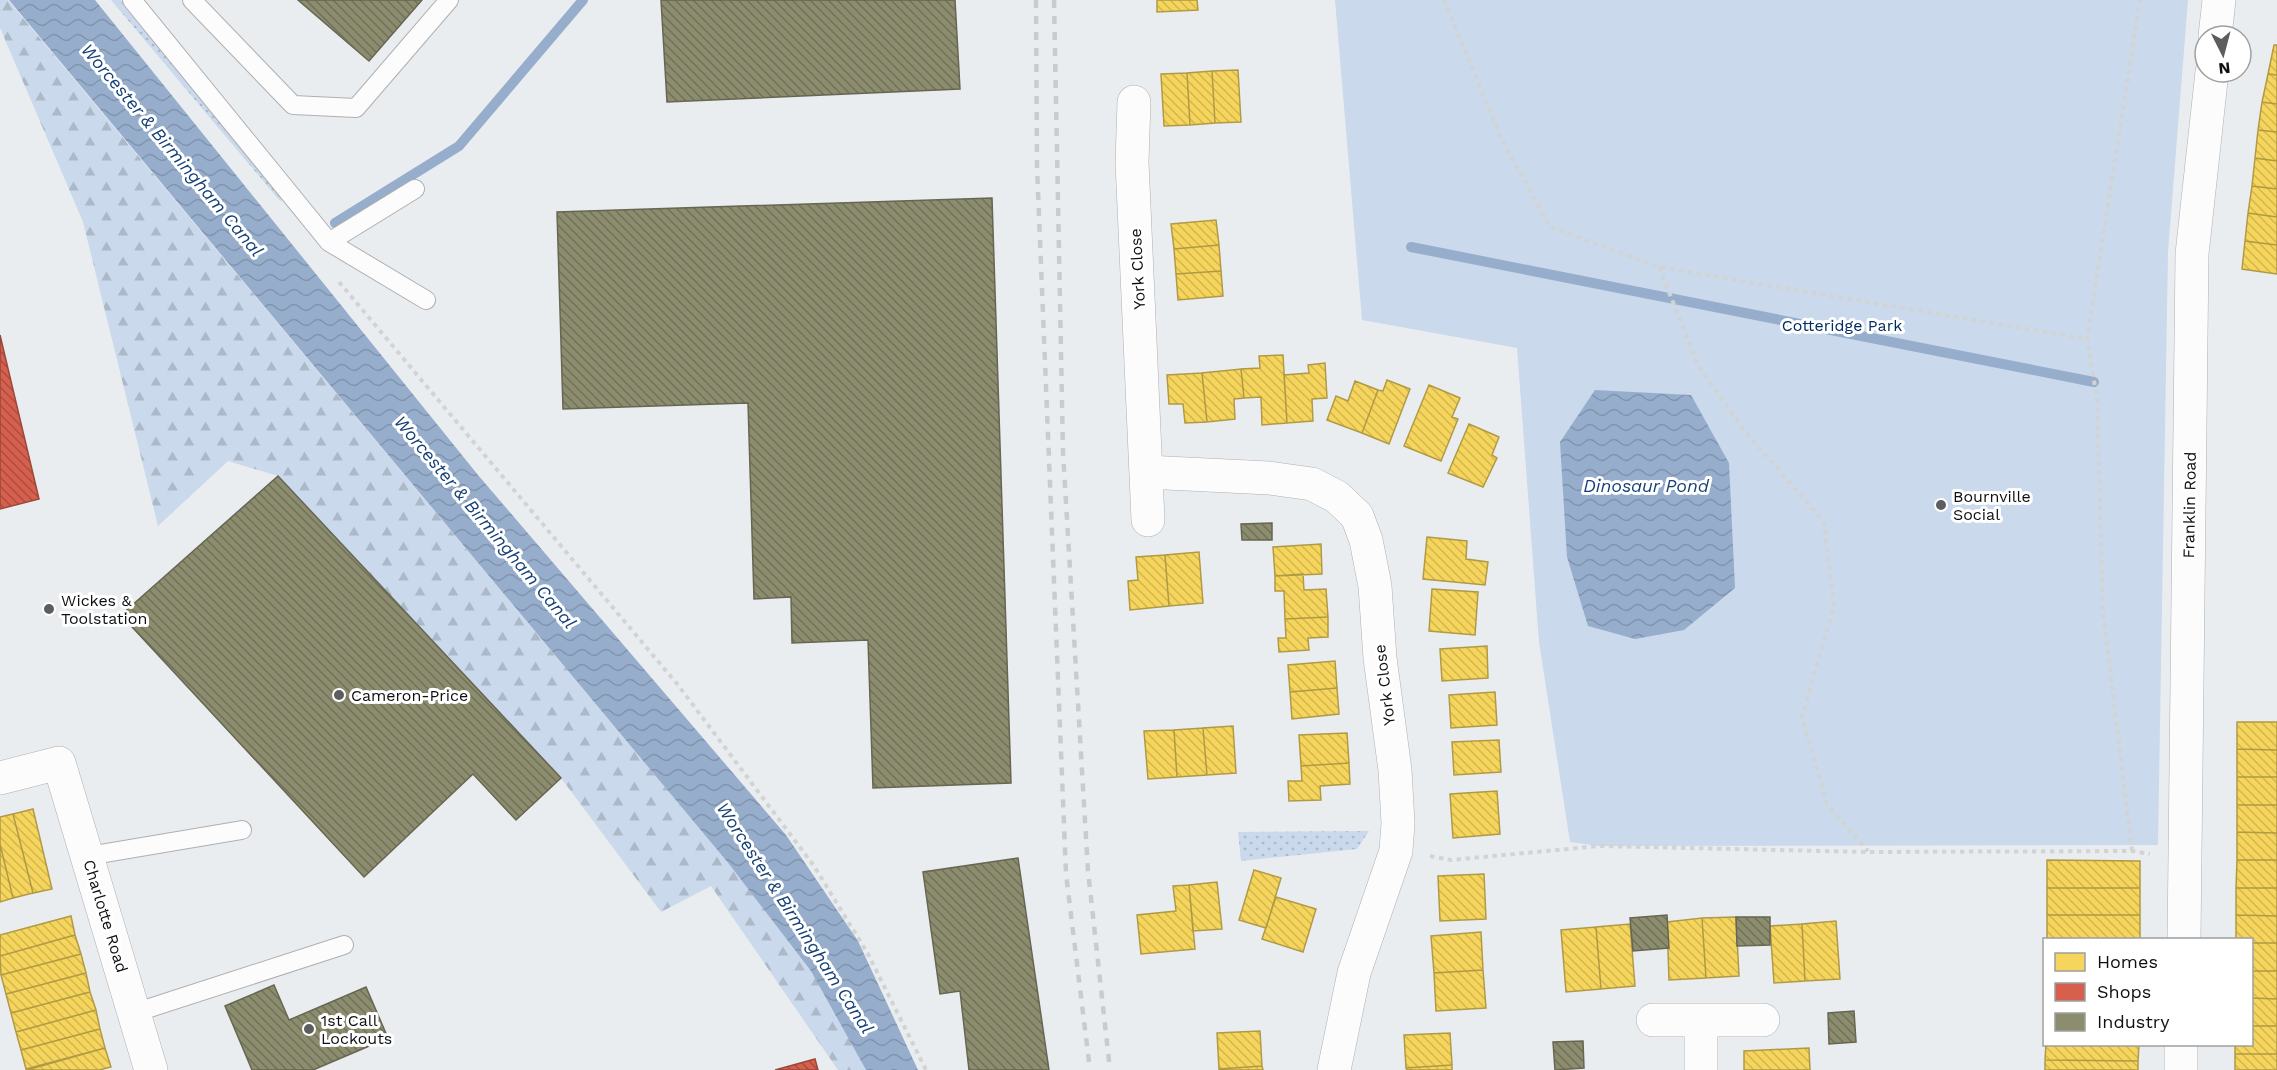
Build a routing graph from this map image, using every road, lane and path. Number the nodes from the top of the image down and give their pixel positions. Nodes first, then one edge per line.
1 (132, 0) edge
2 (192, 0) edge
3 (449, 0) edge
4 (1444, 0) edge
5 (2140, 0) edge
6 (2219, 0) edge
7 (2216, 24) edge
8 (2210, 84) edge
9 (1134, 102) dead end
10 (415, 189) dead end
11 (329, 242) junction
12 (1659, 267) junction
13 (336, 279) dead end
14 (426, 300) dead end
15 (2087, 339) junction
16 (1146, 472) junction
17 (1148, 520) dead end
18 (0, 778) edge
19 (242, 830) dead end
20 (1396, 851) junction
21 (2132, 851) junction
22 (1868, 852) junction
23 (88, 856) junction
24 (2186, 861) junction
25 (2184, 938) edge
26 (344, 945) dead end
27 (134, 1013) junction
28 (1653, 1020) dead end
29 (1701, 1020) junction
30 (1763, 1020) dead end
31 (2181, 1046) edge
32 (151, 1070) edge
33 (926, 1070) edge
34 (1334, 1070) edge
35 (1701, 1070) edge
36 (2181, 1070) edge

1 - 11 lane
2 - 3 lane
4 - 12 path
5 - 15 path
6 - 7 street
8 - 24 street, Franklin Road
9 - 16 street, York Close
10 - 11 lane
11 - 14 lane
12 - 15 path
12 - 22 path
13 - 33 path
15 - 21 path
16 - 17 street, York Close
16 - 20 street, York Close
18 - 23 street, Charlotte Road
19 - 23 lane
20 - 22 path
20 - 34 street, York Close
21 - 22 path
21 - 24 path
23 - 27 street, Charlotte Road
24 - 25 street, Franklin Road
26 - 27 lane
27 - 32 street, Charlotte Road
28 - 29 street
29 - 30 street
29 - 35 street
31 - 36 street

